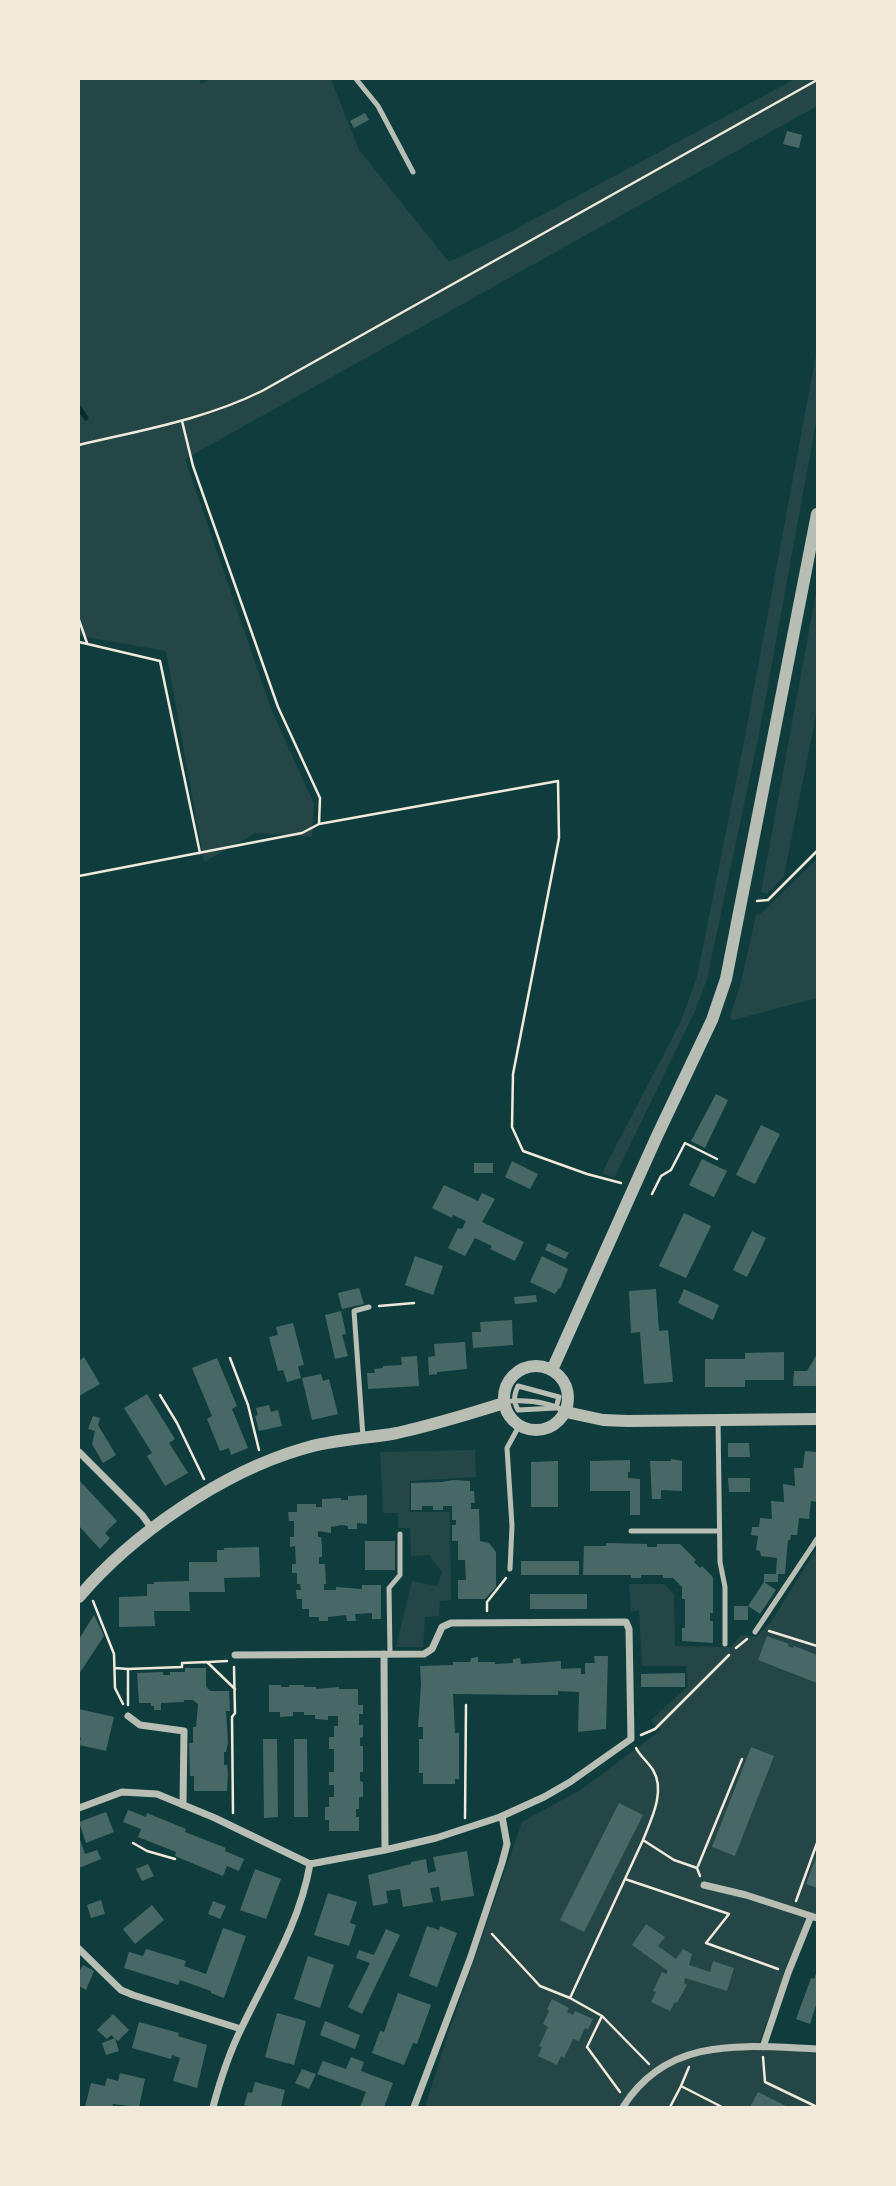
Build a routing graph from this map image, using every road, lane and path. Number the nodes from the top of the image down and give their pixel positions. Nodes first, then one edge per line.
1 (356, 79) edge
2 (817, 80) edge
3 (413, 172) dead end
4 (182, 421) junction
5 (79, 444) edge
6 (817, 514) edge
7 (79, 620) edge
8 (79, 642) edge
9 (87, 643) junction
10 (319, 824) junction
11 (817, 851) edge
12 (200, 853) junction
13 (79, 877) edge
14 (743, 904) junction
15 (717, 1159) dead end
16 (634, 1187) junction
17 (652, 1194) dead end
18 (414, 1303) dead end
19 (369, 1307) joint
20 (230, 1358) dead end
21 (552, 1370) junction
22 (160, 1395) dead end
23 (509, 1402) junction
24 (561, 1409) junction
25 (817, 1419) edge
26 (718, 1420) junction
27 (519, 1426) junction
28 (363, 1437) junction
29 (79, 1452) edge
30 (264, 1463) junction
31 (210, 1491) junction
32 (152, 1529) junction
33 (631, 1531) dead end
34 (719, 1531) junction
35 (400, 1534) dead end
36 (817, 1539) edge
37 (510, 1569) joint
38 (82, 1593) edge
39 (487, 1624) junction
40 (757, 1630) junction
41 (725, 1644) dead end
42 (817, 1646) edge
43 (387, 1654) junction
44 (235, 1655) dead end
45 (207, 1662) junction
46 (115, 1668) junction
47 (128, 1669) junction
48 (234, 1689) junction
49 (466, 1706) dead end
50 (128, 1716) junction
51 (631, 1739) junction
52 (742, 1759) dead end
53 (183, 1805) junction
54 (79, 1808) edge
55 (502, 1816) junction
56 (233, 1827) junction
57 (465, 1829) junction
58 (643, 1840) junction
59 (132, 1843) dead end
60 (817, 1843) edge
61 (385, 1850) junction
62 (175, 1859) dead end
63 (310, 1864) junction
64 (697, 1868) junction
65 (625, 1879) junction
66 (704, 1885) joint
67 (793, 1910) junction
68 (814, 1917) edge
69 (482, 1924) junction
70 (79, 1949) edge
71 (788, 1973) junction
72 (570, 1998) junction
73 (603, 2015) junction
74 (241, 2029) junction
75 (762, 2047) junction
76 (817, 2049) edge
77 (656, 2071) junction
78 (625, 2104) edge
79 (717, 2106) edge
80 (213, 2107) edge
81 (414, 2107) edge
82 (670, 2107) edge
83 (722, 2107) edge
84 (817, 2107) edge

1 - 3 lane
2 - 4 path
4 - 5 path
4 - 10 path
6 - 14 street
7 - 9 path
8 - 9 path
9 - 12 path
10 - 12 path
10 - 16 path
11 - 14 path
12 - 13 path
14 - 16 street
15 - 17 path
16 - 21 street
18 - 19 path
19 - 28 lane
20 - 30 path
21 - 23 street
21 - 24 street
22 - 31 path
23 - 24 lane
23 - 24 lane
23 - 27 street
23 - 28 street
24 - 26 street
24 - 27 street
25 - 26 street
26 - 34 lane
27 - 37 lane
28 - 30 street
29 - 32 street
30 - 31 street
31 - 32 street
32 - 38 street
33 - 34 lane
34 - 41 lane
35 - 43 lane
36 - 40 lane
37 - 39 path
38 - 46 path
39 - 43 street
39 - 51 street
40 - 42 path
40 - 51 path
43 - 44 street
43 - 61 street
45 - 47 path
45 - 48 path
45 - 48 path
46 - 47 path
46 - 50 path
47 - 50 path
48 - 56 path
49 - 57 path
50 - 53 street
51 - 55 street
51 - 58 path
52 - 64 path
53 - 54 street
53 - 56 street
55 - 57 street
55 - 69 street
56 - 63 street
57 - 61 street
58 - 64 path
58 - 65 path
59 - 62 path
60 - 67 path
61 - 63 street
63 - 74 street
64 - 66 path
65 - 71 path
65 - 72 path
66 - 67 street
67 - 68 street
68 - 71 street
69 - 72 path
69 - 81 street
70 - 74 street
71 - 75 street
72 - 73 path
73 - 77 path
73 - 78 path
74 - 80 street
75 - 76 street
75 - 77 street
75 - 84 path
77 - 78 street
79 - 82 path
79 - 83 path

